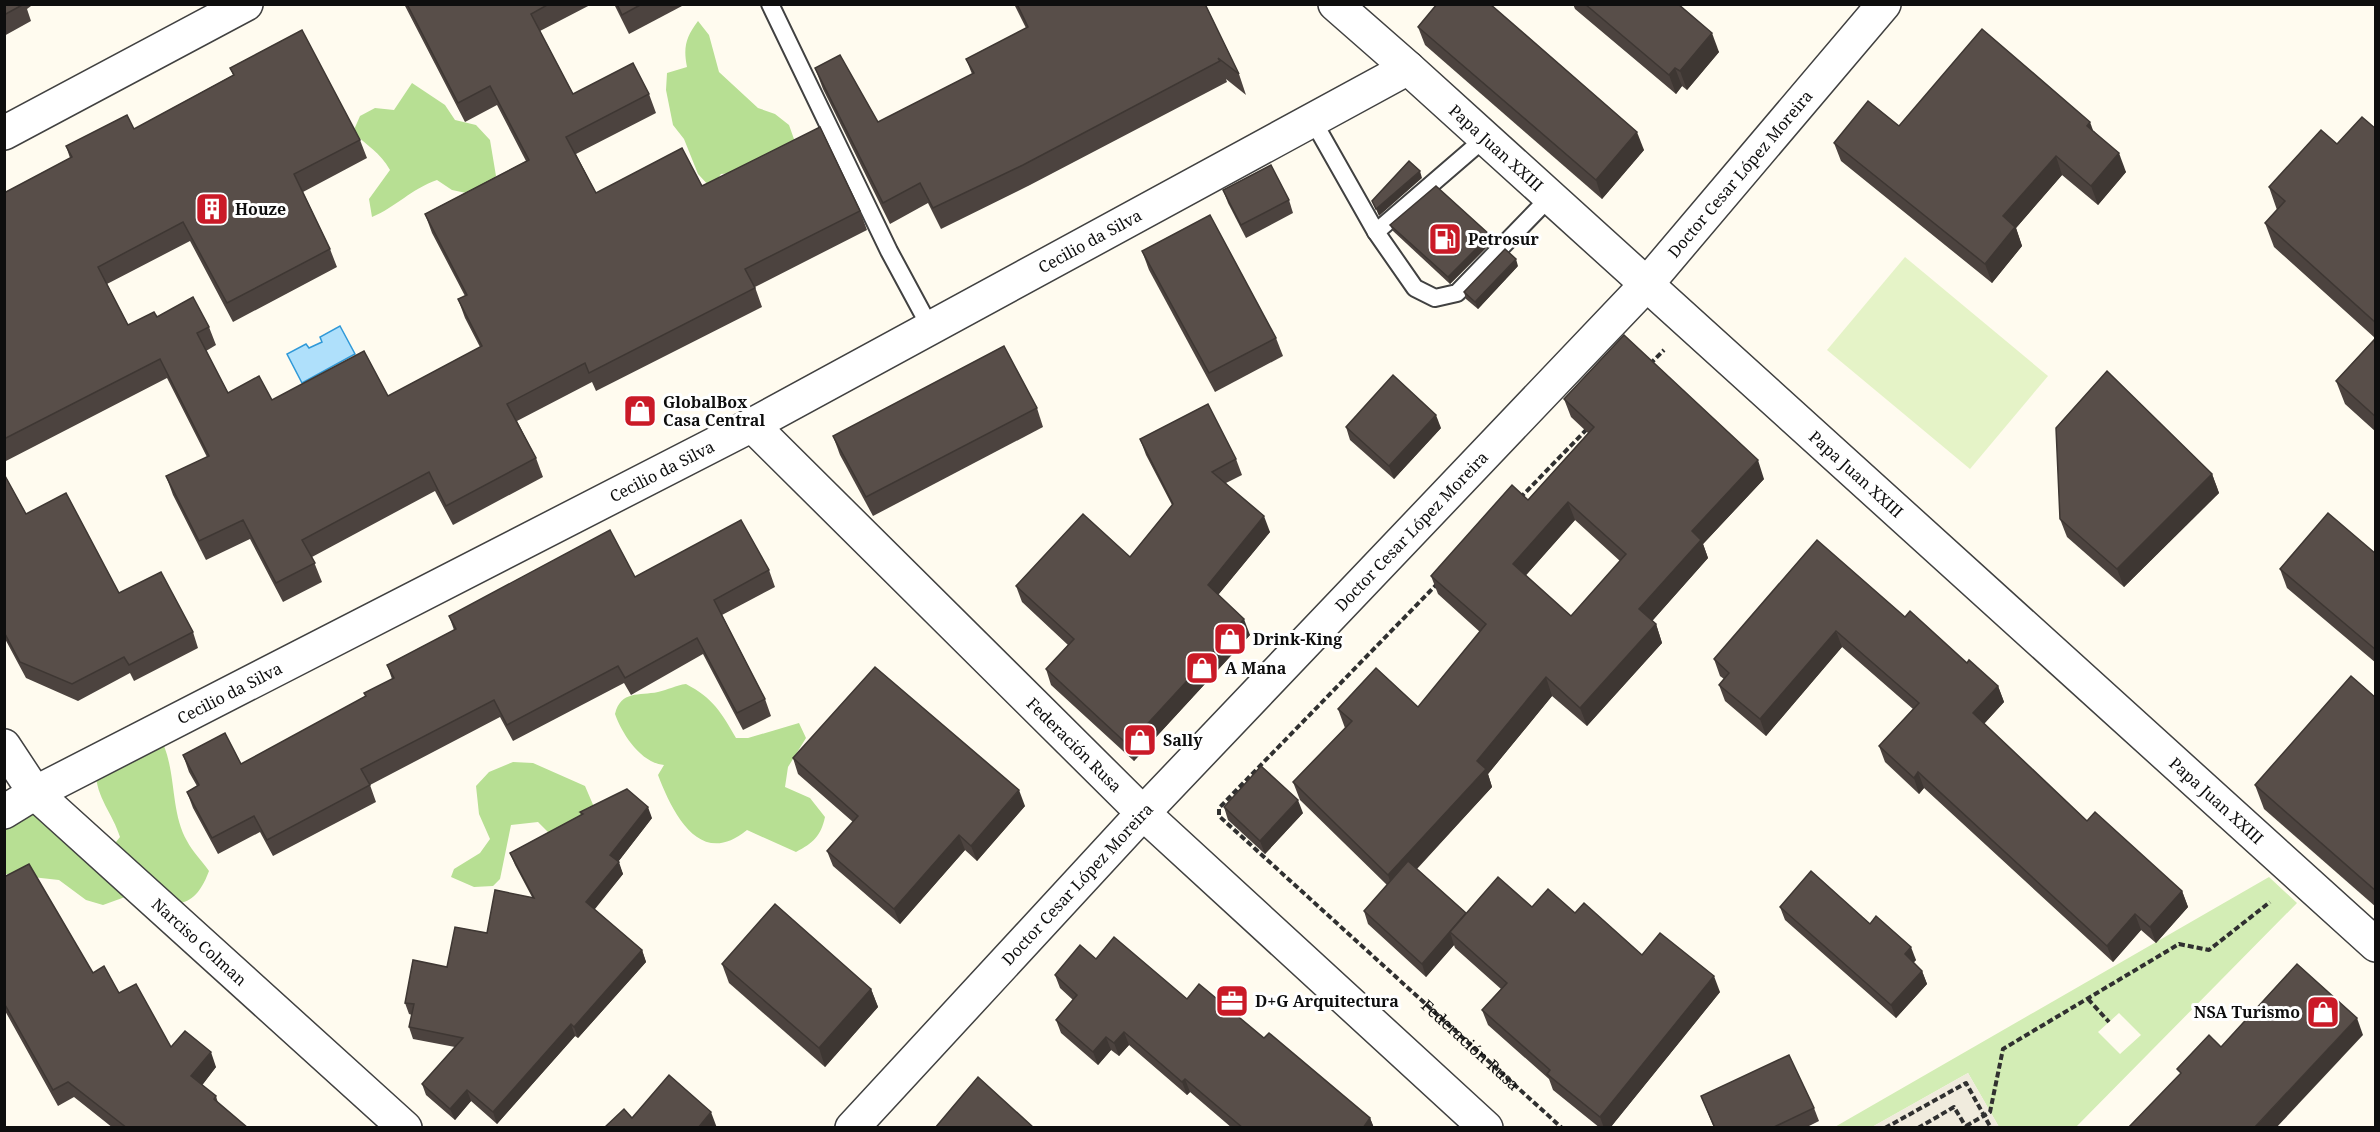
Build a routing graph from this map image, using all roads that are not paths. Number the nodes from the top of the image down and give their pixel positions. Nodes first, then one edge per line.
1 (246, 4) edge
2 (770, 4) edge
3 (1335, 4) edge
4 (1884, 4) edge
5 (1408, 68) junction
6 (1312, 119) junction
7 (4, 133) edge
8 (1485, 138) junction
9 (1549, 198) junction
10 (1376, 232) junction
11 (1646, 286) junction
12 (930, 327) junction
13 (752, 425) junction
14 (4, 746) edge
15 (35, 793) junction
16 (4, 812) edge
17 (1143, 813) junction
18 (2376, 945) edge
19 (405, 1128) edge
20 (852, 1128) edge
21 (1486, 1128) edge

1 - 7 street
2 - 12 lane
3 - 5 street, Papa Juan XXIII
4 - 11 street, Doctor Cesar López Moreira
5 - 6 street, Cecilio da Silva
5 - 8 street, Papa Juan XXIII
6 - 10 lane
6 - 12 street, Cecilio da Silva
8 - 9 street, Papa Juan XXIII
8 - 10 lane
9 - 10 lane
9 - 11 street, Papa Juan XXIII
11 - 17 street, Doctor Cesar López Moreira
11 - 18 street, Papa Juan XXIII
12 - 13 street, Cecilio da Silva
13 - 15 street, Cecilio da Silva
13 - 17 street, Federación Rusa
14 - 15 street, Narciso Colman
15 - 16 street, Cecilio da Silva
15 - 19 street, Narciso Colman
17 - 20 street, Doctor Cesar López Moreira
17 - 21 street, Federación Rusa

